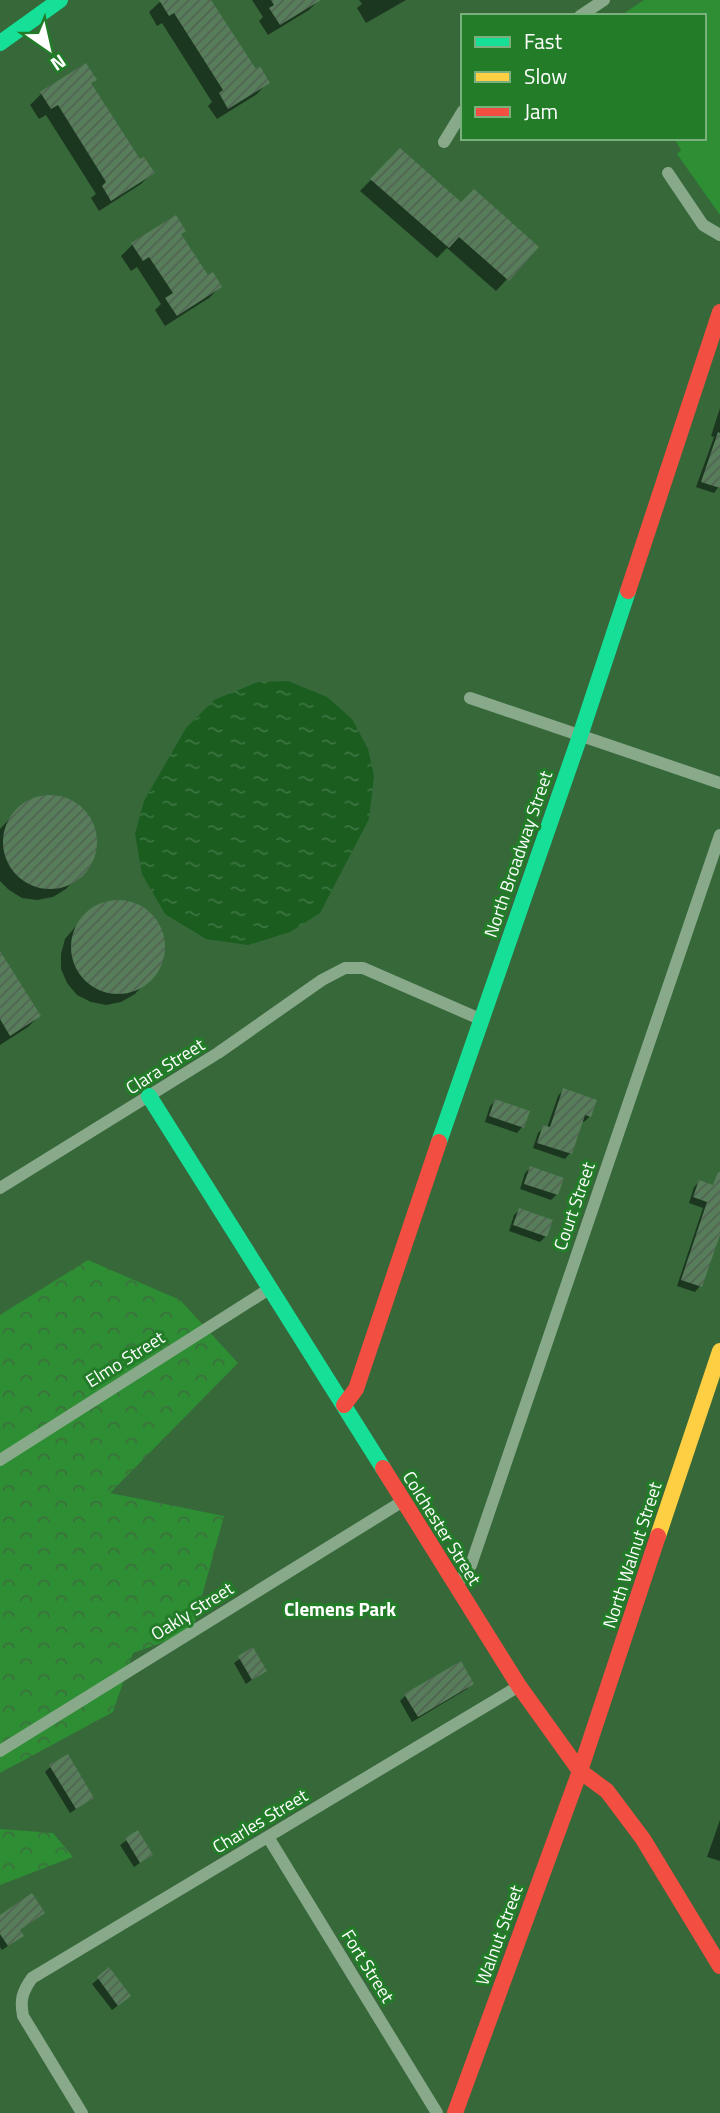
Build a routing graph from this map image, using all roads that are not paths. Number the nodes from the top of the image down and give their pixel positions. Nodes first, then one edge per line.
1 (60, 0) edge
2 (604, 0) edge
3 (583, 14) edge
4 (0, 44) edge
5 (461, 114) edge
6 (444, 142) dead end
7 (668, 173) dead end
8 (720, 235) edge
9 (720, 312) edge
10 (470, 698) dead end
11 (580, 736) junction
12 (720, 783) edge
13 (720, 835) edge
14 (480, 1019) junction
15 (149, 1096) junction
16 (0, 1188) edge
17 (269, 1289) junction
18 (720, 1350) edge
19 (344, 1405) junction
20 (0, 1460) edge
21 (402, 1501) junction
22 (456, 1586) junction
23 (519, 1686) junction
24 (0, 1751) edge
25 (580, 1771) junction
26 (268, 1837) junction
27 (720, 1966) edge
28 (82, 2113) edge
29 (438, 2113) edge
30 (455, 2113) edge

1 - 4 street
2 - 3 street
5 - 6 street
7 - 8 street
9 - 11 street, North Broadway Street
10 - 11 street
11 - 12 street
11 - 14 street, North Broadway Street
13 - 22 street, Court Street
14 - 15 street, Clara Street
14 - 19 street, North Broadway Street
15 - 16 street, Clara Street
15 - 17 street, Colchester Street
17 - 19 street, Colchester Street
17 - 20 street, Elmo Street
18 - 25 street, North Walnut Street
19 - 21 street, Colchester Street
21 - 22 street, Colchester Street
21 - 24 street, Oakly Street
22 - 23 street, Colchester Street
23 - 25 street, Colchester Street
23 - 26 street, Charles Street
25 - 27 street, Colchester Street
25 - 30 street, Walnut Street
26 - 28 street, Charles Street
26 - 29 street, Fort Street

